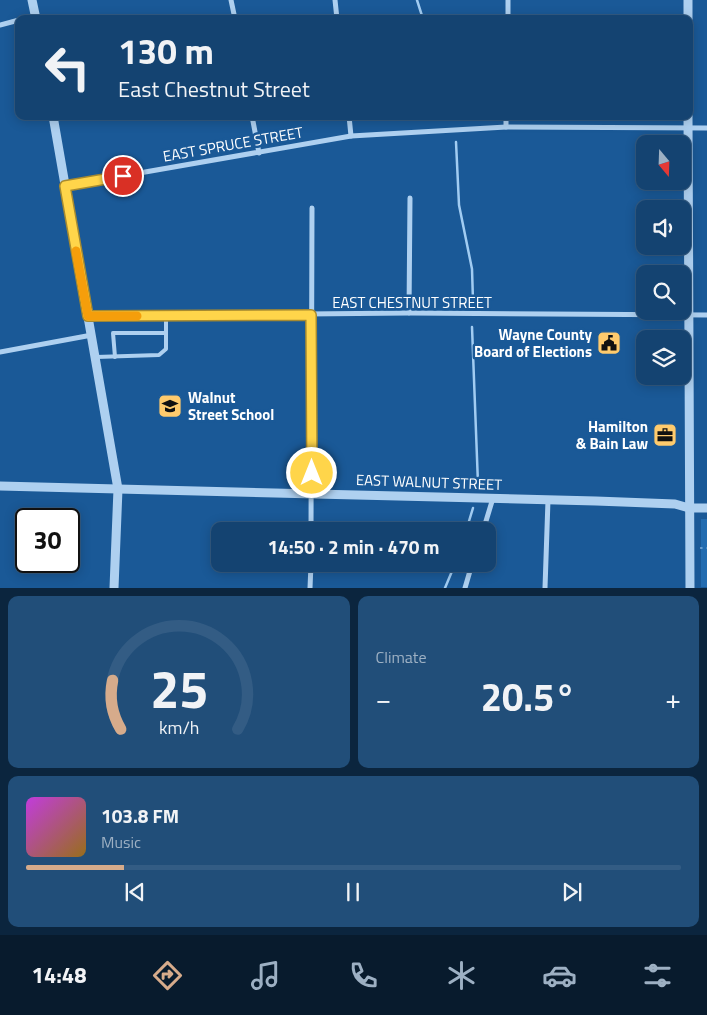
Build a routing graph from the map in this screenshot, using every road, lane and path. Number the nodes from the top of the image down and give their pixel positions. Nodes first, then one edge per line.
1 (32, 0) edge
2 (231, 0) edge
3 (334, 0) edge
4 (508, 0) edge
5 (688, 0) edge
6 (32, 15) edge
7 (234, 15) edge
8 (336, 15) edge
9 (508, 15) edge
10 (688, 15) edge
11 (15, 21) edge
12 (0, 25) edge
13 (54, 120) edge
14 (253, 120) edge
15 (349, 120) edge
16 (506, 120) edge
17 (688, 120) edge
18 (506, 127) junction
19 (688, 128) junction
20 (707, 128) edge
21 (351, 136) junction
22 (259, 153) junction
23 (65, 186) junction
24 (410, 198) dead end
25 (312, 208) dead end
26 (687, 265) edge
27 (409, 313) junction
28 (311, 315) junction
29 (636, 315) edge
30 (691, 315) edge
31 (707, 315) edge
32 (88, 316) junction
33 (166, 316) junction
34 (687, 320) edge
35 (166, 333) junction
36 (92, 335) junction
37 (0, 352) edge
38 (96, 357) junction
39 (114, 357) junction
40 (0, 486) edge
41 (118, 489) junction
42 (312, 493) junction
43 (493, 498) junction
44 (548, 500) junction
45 (689, 508) junction
46 (707, 508) edge
47 (311, 522) edge
48 (486, 522) edge
49 (700, 548) dead end
50 (707, 548) edge
51 (311, 572) edge
52 (470, 572) edge
53 (114, 588) edge
54 (310, 588) edge
55 (465, 588) edge
56 (545, 588) edge
57 (690, 588) edge

1 - 6 street
2 - 7 street
3 - 8 street
4 - 9 street
5 - 10 street
11 - 12 street
13 - 23 street
14 - 22 street
15 - 21 street
16 - 18 street
17 - 19 street
18 - 19 street, EAST SPRUCE STREET
18 - 21 street, EAST SPRUCE STREET
19 - 20 street, EAST SPRUCE STREET
19 - 26 street
21 - 22 street, EAST SPRUCE STREET
22 - 23 street, EAST SPRUCE STREET
23 - 32 street
24 - 27 street
25 - 28 street
27 - 28 street, EAST CHESTNUT STREET
27 - 29 street, EAST CHESTNUT STREET
28 - 33 street, EAST CHESTNUT STREET
28 - 42 street
30 - 31 street, EAST CHESTNUT STREET
32 - 33 street, EAST CHESTNUT STREET
32 - 36 street
33 - 35 lane
34 - 45 street
35 - 39 lane
35 - 39 lane
36 - 37 street
36 - 38 street
38 - 39 lane
38 - 41 street
40 - 41 street, EAST WALNUT STREET
41 - 42 street, EAST WALNUT STREET
41 - 53 street
42 - 43 street, EAST WALNUT STREET
42 - 47 street
43 - 44 street, EAST WALNUT STREET
43 - 48 street
44 - 45 street, EAST WALNUT STREET
44 - 56 street
45 - 46 street, EAST WALNUT STREET
45 - 57 street
49 - 50 path
51 - 54 street
52 - 55 street

